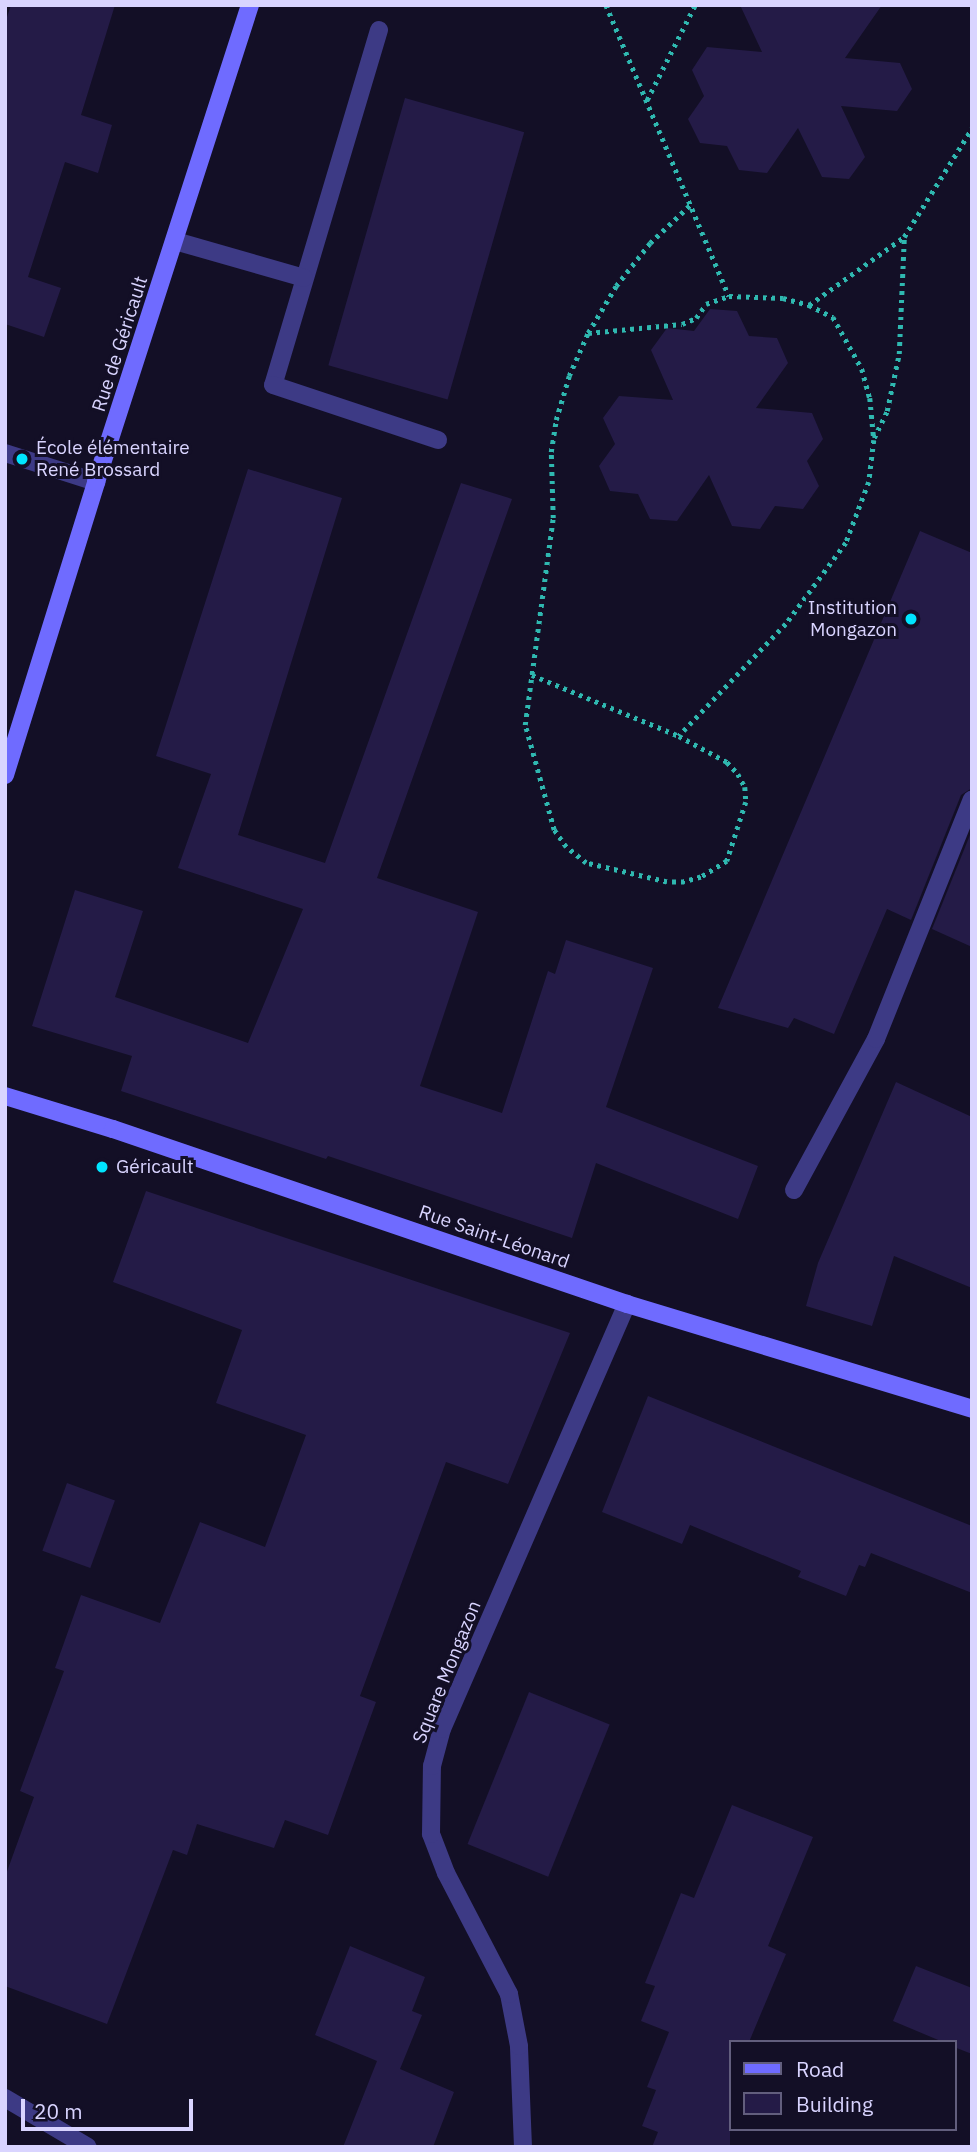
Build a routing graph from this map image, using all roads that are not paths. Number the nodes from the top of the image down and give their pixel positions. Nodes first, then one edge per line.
1 (250, 5) edge
2 (379, 30) dead end
3 (175, 241) junction
4 (304, 278) junction
5 (439, 440) dead end
6 (5, 453) edge
7 (96, 482) junction
8 (5, 775) edge
9 (972, 799) edge
10 (5, 1096) edge
11 (794, 1190) dead end
12 (627, 1304) junction
13 (972, 1409) edge
14 (5, 2098) edge
15 (88, 2147) edge
16 (523, 2147) edge

1 - 3 street, Rue de Géricault
2 - 4 street
3 - 4 street
3 - 7 street, Rue de Géricault
4 - 5 street
6 - 7 street
7 - 8 street, Rue de Géricault
9 - 11 street
10 - 12 street, Rue Saint-Léonard
12 - 13 street, Rue Saint-Léonard
12 - 16 street, Square Mongazon
14 - 15 street

